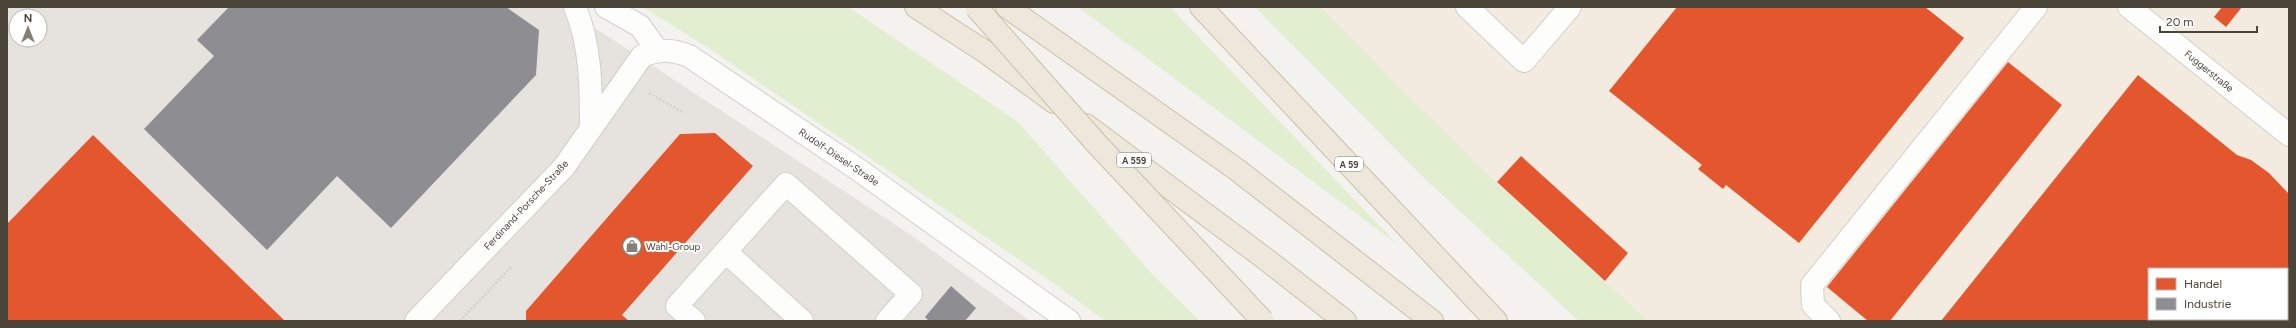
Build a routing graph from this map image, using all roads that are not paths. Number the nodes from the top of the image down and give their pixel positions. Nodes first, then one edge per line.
1 (575, 7) edge
2 (606, 7) edge
3 (916, 7) edge
4 (976, 7) edge
5 (1007, 7) edge
6 (1201, 7) edge
7 (1467, 7) edge
8 (1570, 7) edge
9 (2036, 7) edge
10 (2129, 7) edge
11 (657, 50) junction
12 (591, 127) junction
13 (2289, 135) edge
14 (726, 252) junction
15 (419, 320) edge
16 (694, 321) edge
17 (802, 321) edge
18 (887, 321) edge
19 (1069, 321) edge
20 (1263, 321) edge
21 (1345, 321) edge
22 (1432, 321) edge
23 (1496, 321) edge
24 (1829, 321) edge

1 - 12 street
2 - 11 street
3 - 21 highway, A 559
4 - 20 highway, bridge
5 - 22 highway
6 - 23 highway, A 59
7 - 8 street
9 - 24 street
10 - 13 street, Fuggerstraße
11 - 12 street, Ferdinand-Porsche-Straße
11 - 19 street, Rudolf-Diesel-Straße
12 - 15 street, Ferdinand-Porsche-Straße
14 - 16 street
14 - 17 street
14 - 18 street

